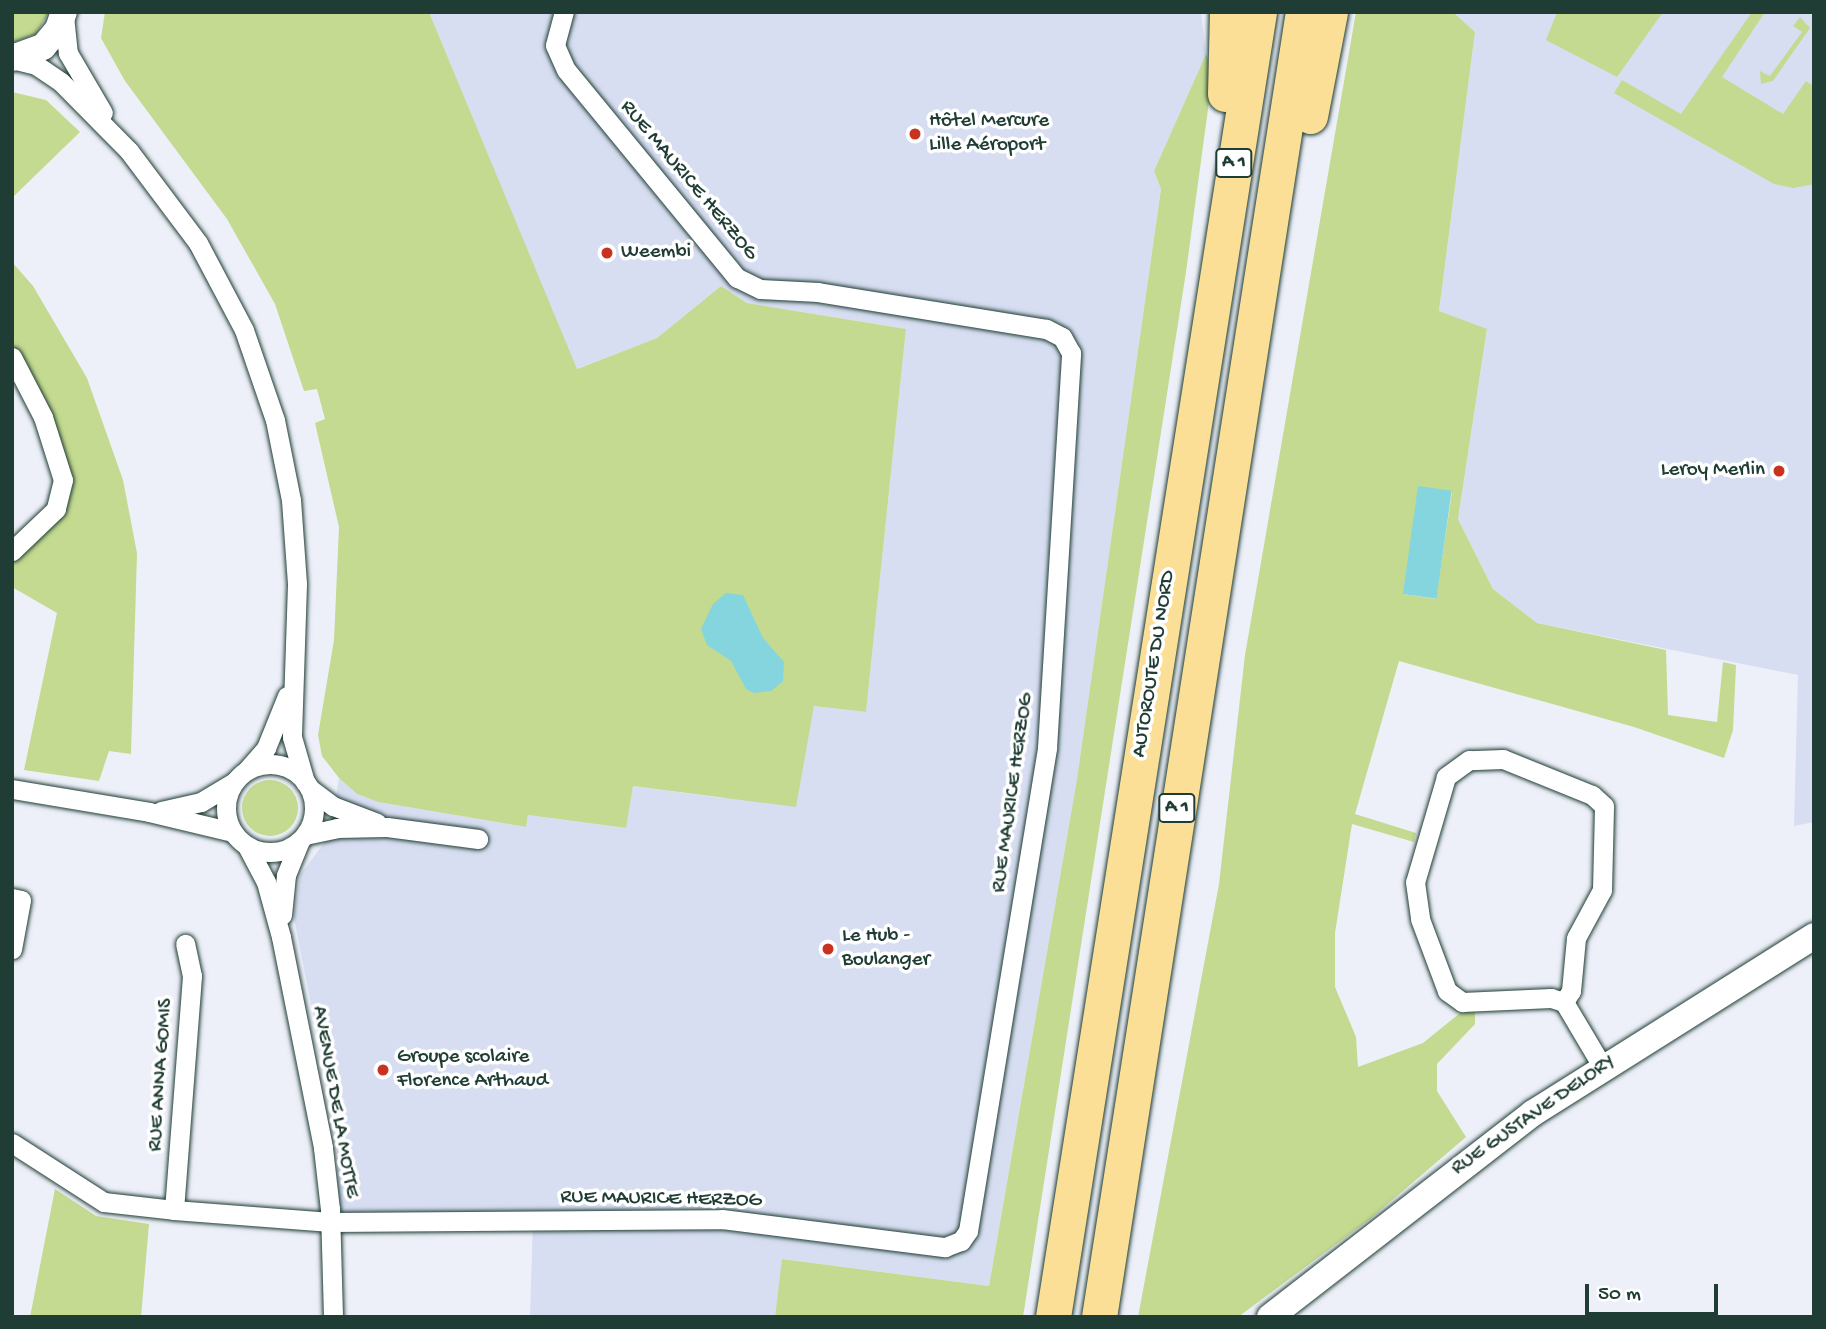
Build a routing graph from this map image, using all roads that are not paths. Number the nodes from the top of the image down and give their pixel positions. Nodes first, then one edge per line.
1 (564, 12) edge
2 (1227, 12) edge
3 (1259, 12) edge
4 (1303, 12) edge
5 (1330, 12) edge
6 (64, 13) edge
7 (12, 59) edge
8 (129, 151) junction
9 (1257, 300) junction
10 (1209, 314) junction
11 (12, 357) edge
12 (12, 551) edge
13 (293, 668) junction
14 (240, 776) junction
15 (307, 785) junction
16 (12, 789) edge
17 (149, 812) junction
18 (387, 827) junction
19 (232, 832) junction
20 (302, 838) junction
21 (478, 839) dead end
22 (247, 846) junction
23 (12, 898) edge
24 (1814, 936) edge
25 (281, 937) junction
26 (186, 944) dead end
27 (12, 950) edge
28 (1564, 1002) junction
29 (1602, 1066) junction
30 (12, 1143) edge
31 (174, 1210) junction
32 (331, 1222) junction
33 (333, 1317) edge
34 (1053, 1317) edge
35 (1099, 1317) edge
36 (1270, 1317) edge

1 - 32 street, RUE MAURICE HERZOG
2 - 10 highway
3 - 10 highway, AUTOROUTE DU NORD / A 1
4 - 9 highway, AUTOROUTE DU NORD / A 1
5 - 9 highway
6 - 7 street
6 - 8 street
7 - 8 street
8 - 13 street
9 - 35 highway, AUTOROUTE DU NORD / A 1
10 - 34 highway, AUTOROUTE DU NORD / A 1
11 - 12 street
13 - 14 street
13 - 15 street
14 - 15 street
14 - 17 street
14 - 19 street
15 - 18 street
15 - 20 street
16 - 17 street
17 - 19 street
18 - 20 street
18 - 21 street
19 - 22 street
20 - 22 street
20 - 25 street, AVENUE DE LA MOTTE
22 - 25 street, AVENUE DE LA MOTTE
23 - 27 street
24 - 29 street, RUE GUSTAVE DELORY
25 - 32 street, AVENUE DE LA MOTTE
26 - 31 street, RUE ANNA GOMIS
28 - 28 street
28 - 29 street
29 - 36 street, RUE GUSTAVE DELORY
30 - 31 street, RUE MAURICE HERZOG
31 - 32 street, RUE MAURICE HERZOG
32 - 33 street, AVENUE DE LA MOTTE

